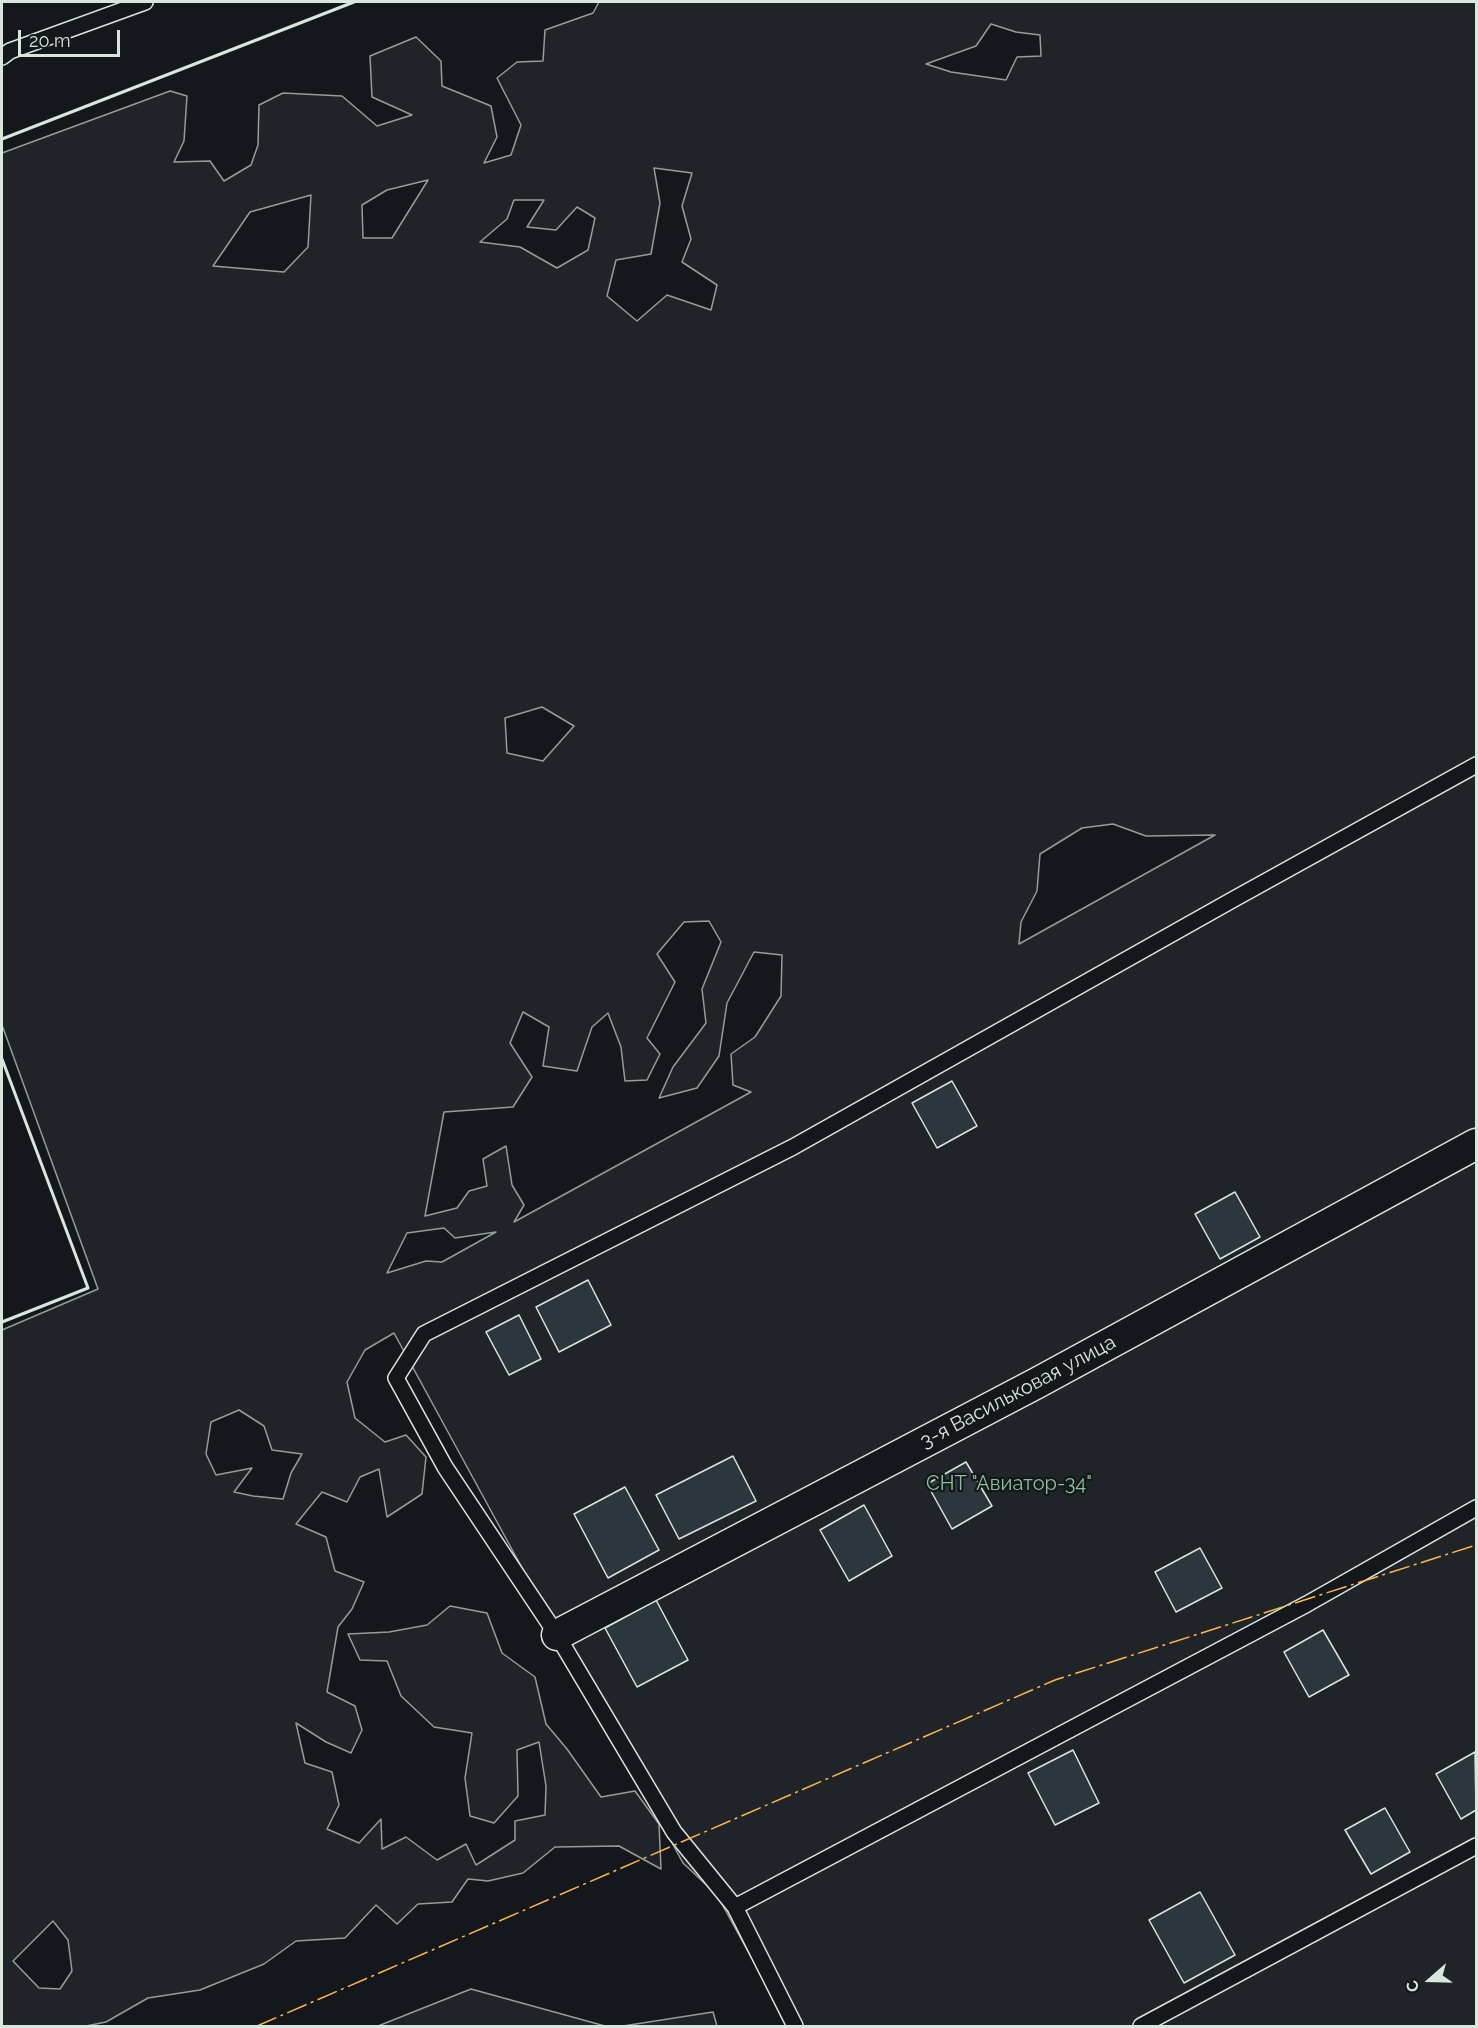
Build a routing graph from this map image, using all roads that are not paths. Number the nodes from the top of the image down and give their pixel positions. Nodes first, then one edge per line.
1 (144, 2) edge
2 (4, 50) edge
3 (1476, 765) edge
4 (1476, 1144) edge
5 (1476, 1508) edge
6 (557, 1635) junction
7 (1476, 1846) edge
8 (735, 1907) junction
9 (795, 2026) edge
10 (1141, 2026) edge

1 - 2 lane
3 - 6 lane
4 - 6 street, 3-я Васильковая улица
5 - 8 lane
6 - 8 lane
7 - 10 lane
8 - 9 lane

